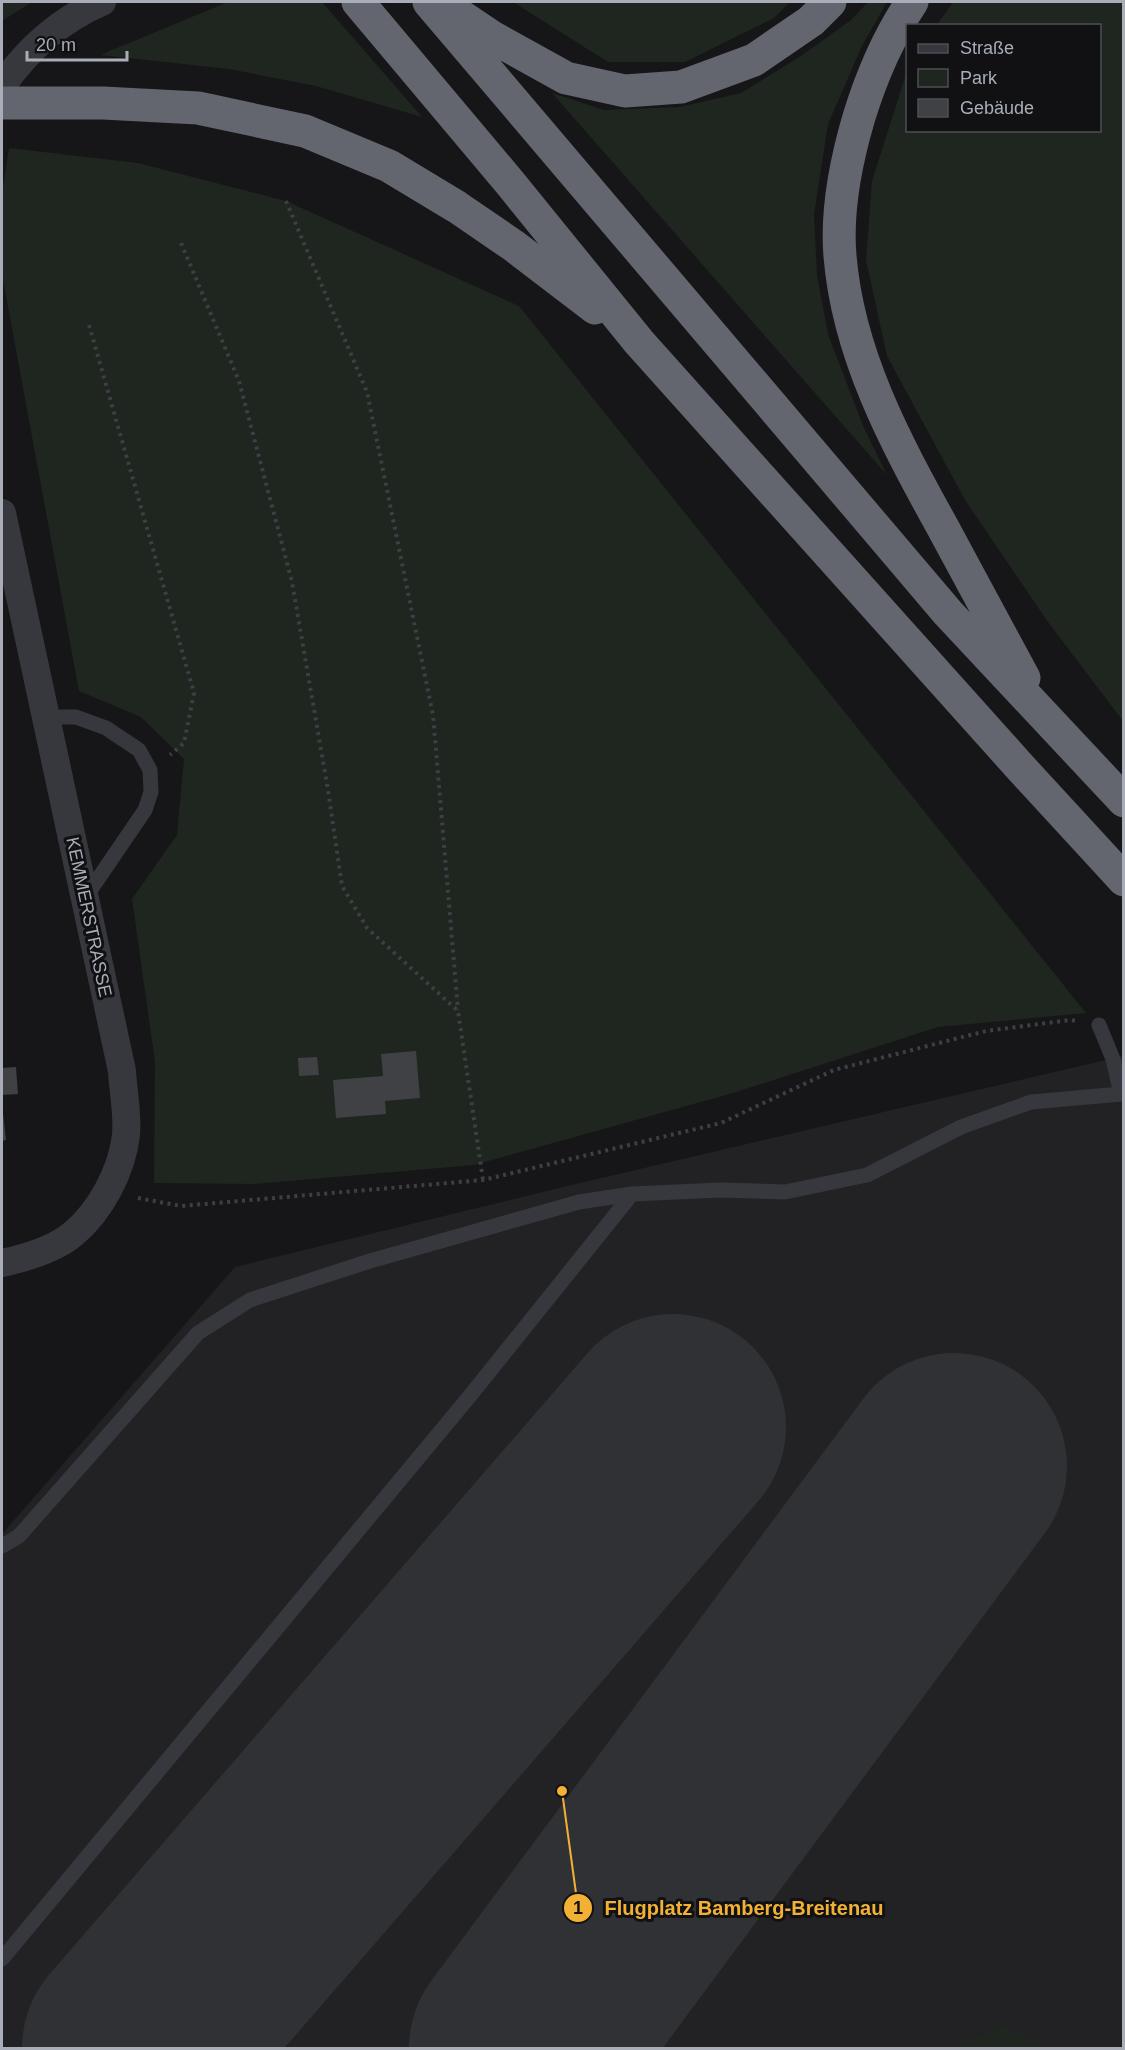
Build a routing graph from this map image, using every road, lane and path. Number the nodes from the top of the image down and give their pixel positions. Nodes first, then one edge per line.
1 (102, 2) edge
2 (358, 2) edge
3 (429, 2) edge
4 (440, 2) edge
5 (830, 2) edge
6 (912, 2) edge
7 (2, 86) edge
8 (2, 103) edge
9 (286, 201) dead end
10 (181, 243) dead end
11 (89, 325) dead end
12 (639, 342) junction
13 (2, 513) edge
14 (45, 717) junction
15 (1048, 722) junction
16 (150, 770) junction
17 (1124, 801) edge
18 (1124, 880) edge
19 (85, 898) junction
20 (458, 1011) junction
21 (1070, 1020) dead end
22 (1099, 1025) dead end
23 (483, 1180) junction
24 (109, 1190) junction
25 (632, 1194) junction
26 (2, 1263) edge
27 (2, 1546) edge
28 (2, 1959) edge

1 - 7 street
2 - 12 highway
3 - 15 highway
4 - 5 highway
6 - 15 highway
8 - 12 highway
9 - 20 path
10 - 20 path
11 - 16 path
12 - 18 highway
13 - 14 street, KEMMERSTRASSE
14 - 16 lane
14 - 19 street, KEMMERSTRASSE
15 - 17 highway
16 - 19 lane
19 - 24 street, KEMMERSTRASSE
20 - 23 path
21 - 23 path
22 - 25 lane
23 - 24 path
24 - 26 street, KEMMERSTRASSE
25 - 27 lane
25 - 28 lane

